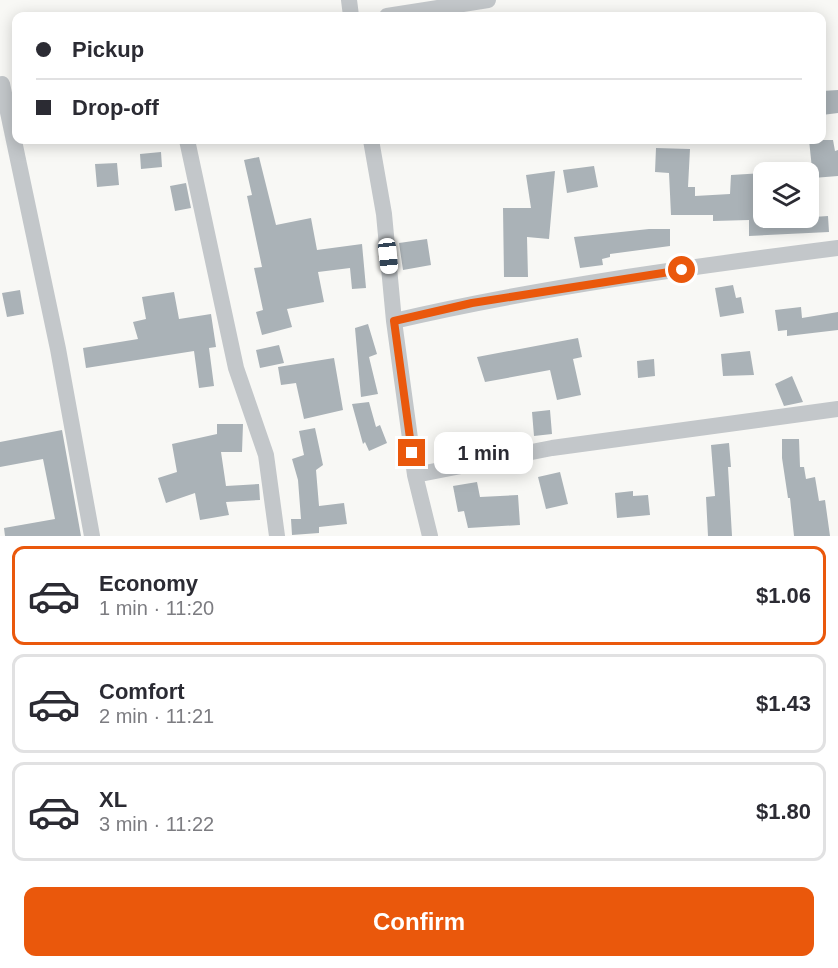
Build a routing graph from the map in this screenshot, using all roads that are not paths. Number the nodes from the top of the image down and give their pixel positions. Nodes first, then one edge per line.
1 (488, 0) edge
2 (412, 12) edge
3 (6, 83) edge
4 (12, 114) edge
5 (18, 144) edge
6 (188, 144) edge
7 (373, 144) edge
8 (838, 248) edge
9 (394, 321) junction
10 (838, 409) edge
11 (415, 475) junction
12 (92, 536) edge
13 (277, 536) edge
14 (430, 536) edge

1 - 2 street
3 - 4 street
5 - 12 street
6 - 13 street
7 - 9 street
8 - 9 street
9 - 11 street
10 - 11 street
11 - 14 street

